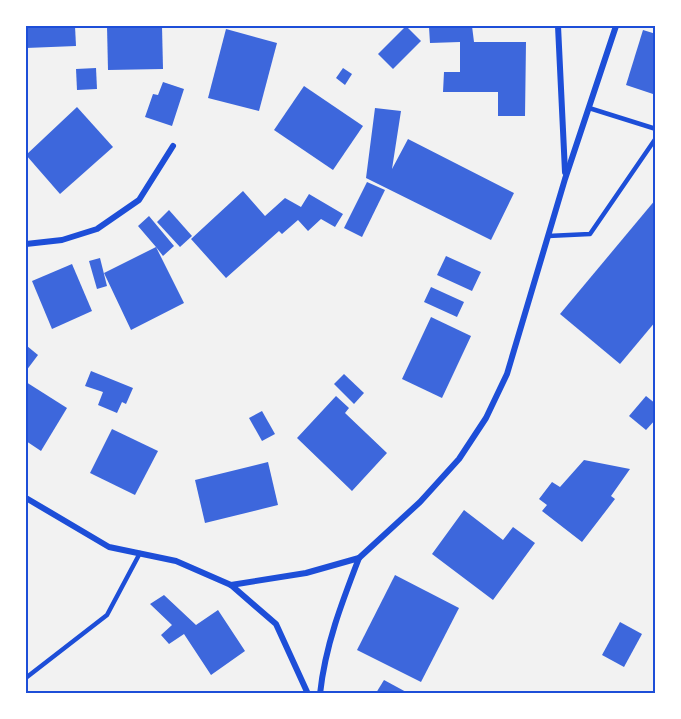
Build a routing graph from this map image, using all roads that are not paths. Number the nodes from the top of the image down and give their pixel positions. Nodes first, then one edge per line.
1 (558, 26) edge
2 (616, 26) edge
3 (589, 108) junction
4 (656, 129) edge
5 (656, 138) edge
6 (174, 146) dead end
7 (565, 179) junction
8 (548, 236) junction
9 (26, 244) edge
10 (26, 498) edge
11 (140, 553) junction
12 (358, 558) junction
13 (231, 585) junction
14 (27, 677) dead end
15 (309, 693) edge
16 (320, 693) edge

1 - 7 street
2 - 3 street
3 - 4 lane
3 - 7 street
5 - 8 lane
6 - 9 street
7 - 8 street
8 - 12 street
10 - 11 street
11 - 13 street
11 - 14 lane
12 - 13 street
12 - 16 street
13 - 15 street

